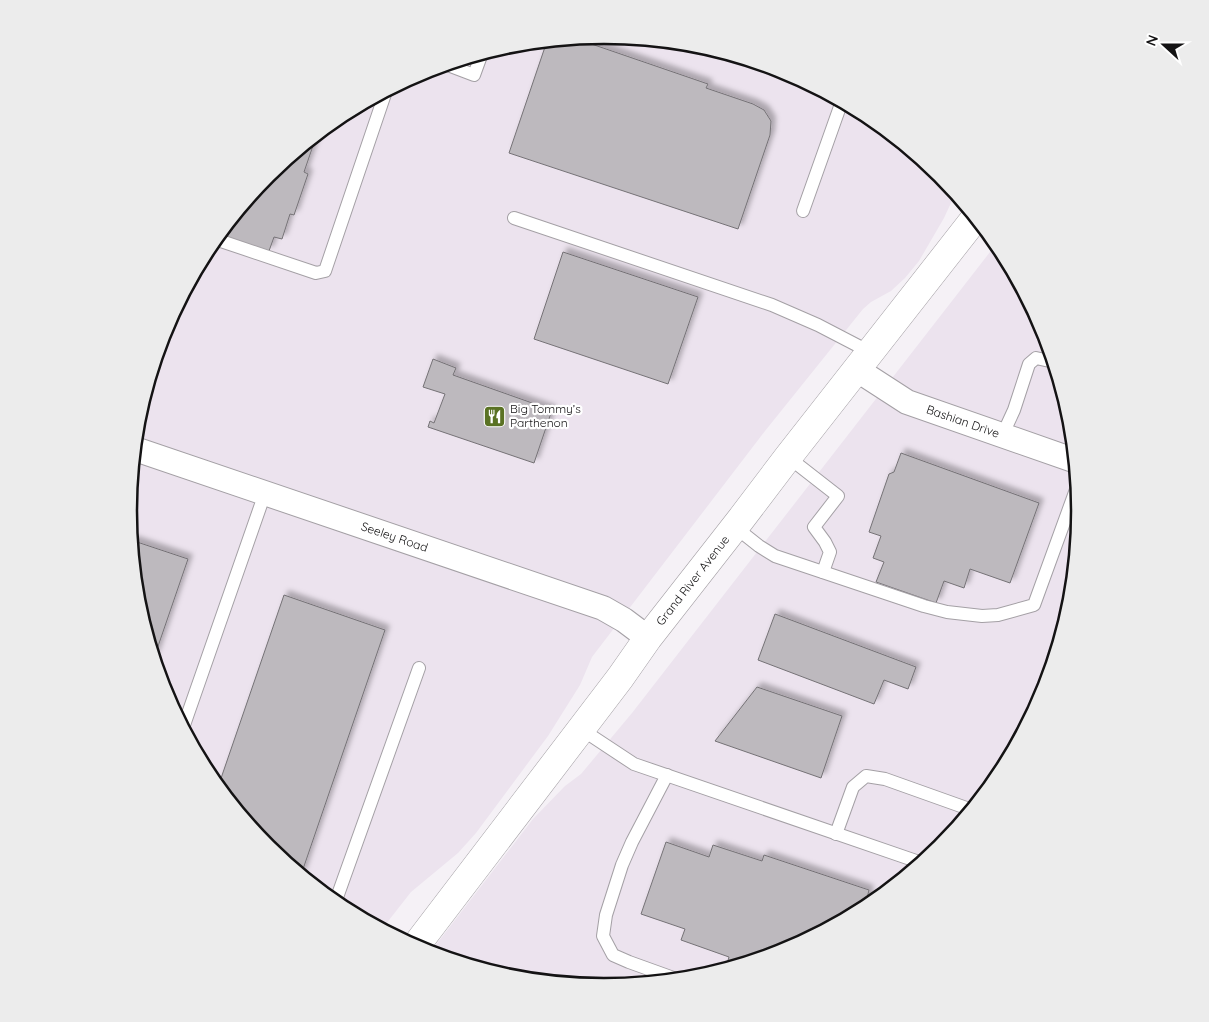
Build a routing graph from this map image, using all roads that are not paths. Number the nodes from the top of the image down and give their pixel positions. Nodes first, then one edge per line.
1 (479, 62) edge
2 (456, 68) edge
3 (383, 100) edge
4 (840, 107) edge
5 (803, 211) dead end
6 (514, 218) dead end
7 (972, 223) edge
8 (223, 242) edge
9 (1046, 359) edge
10 (863, 360) junction
11 (1002, 436) junction
12 (141, 451) edge
13 (788, 457) junction
14 (1069, 460) edge
15 (265, 493) junction
16 (1072, 501) edge
17 (735, 527) junction
18 (823, 572) junction
19 (648, 638) junction
20 (419, 668) dead end
21 (186, 720) edge
22 (581, 729) junction
23 (667, 775) junction
24 (965, 808) edge
25 (836, 834) junction
26 (914, 861) edge
27 (338, 895) edge
28 (420, 940) edge
29 (663, 974) edge

1 - 2 lane
3 - 8 lane
4 - 5 lane
6 - 10 lane
7 - 10 main road, Grand River Avenue
9 - 11 lane
10 - 11 street, Bashian Drive
10 - 13 main road, Grand River Avenue
11 - 14 street, Bashian Drive
12 - 15 street, Seeley Road
13 - 17 main road, Grand River Avenue
13 - 18 lane
15 - 19 street, Seeley Road
15 - 21 lane
16 - 18 lane
17 - 18 lane
17 - 19 main road, Grand River Avenue
19 - 22 main road, Grand River Avenue
20 - 27 lane
22 - 23 lane
22 - 28 main road, Grand River Avenue
23 - 25 lane
23 - 29 lane
24 - 25 lane
25 - 26 lane

